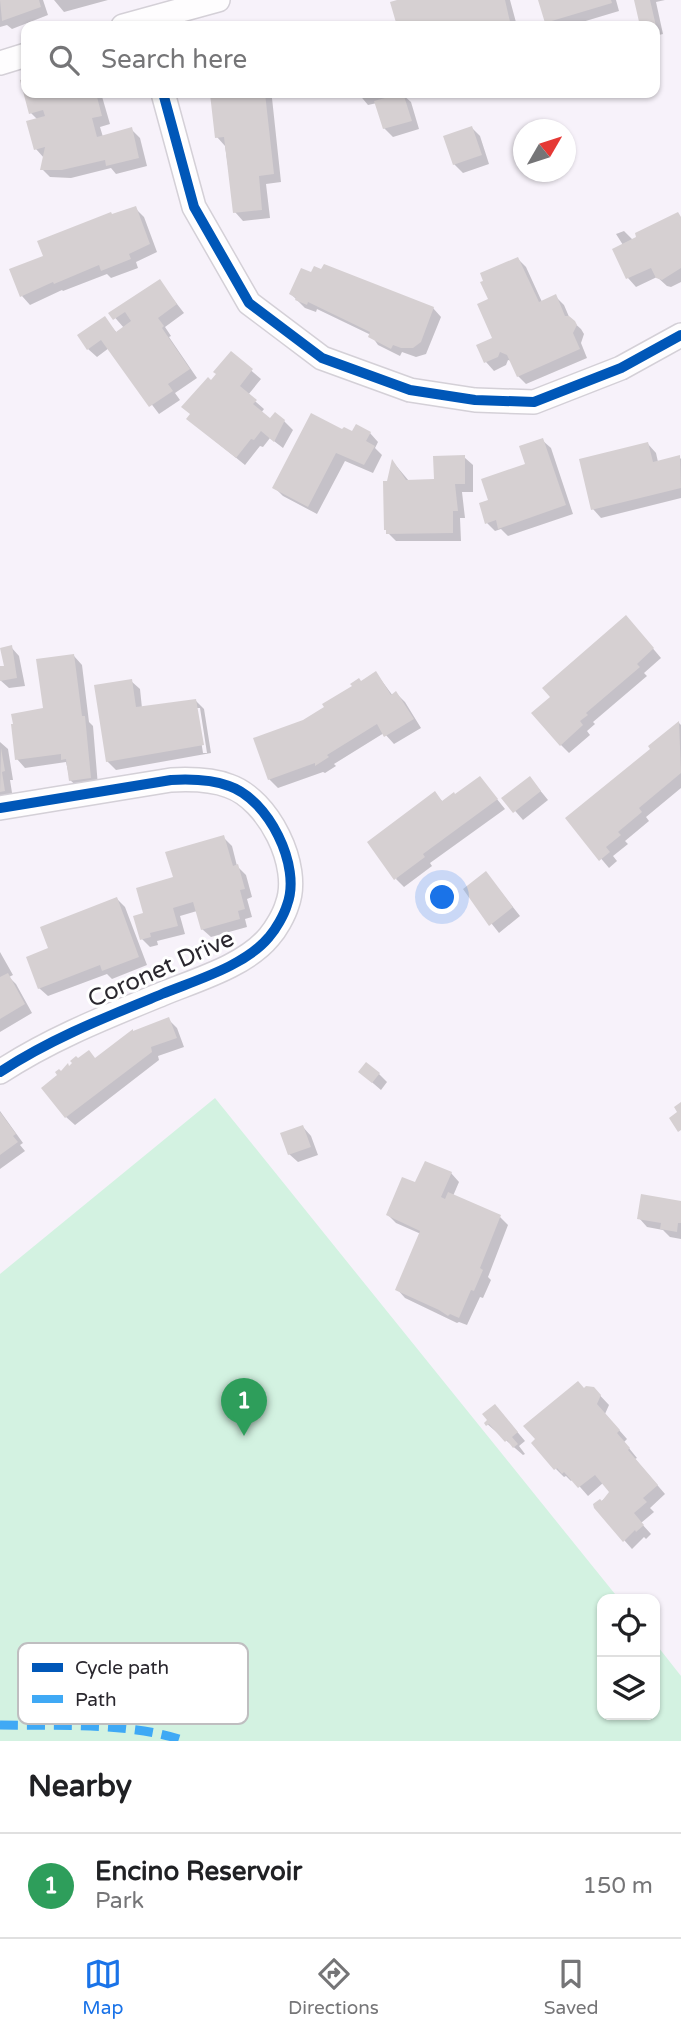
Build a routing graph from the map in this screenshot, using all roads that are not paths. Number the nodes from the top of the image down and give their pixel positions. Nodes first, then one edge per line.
1 (218, 0) edge
2 (147, 21) edge
3 (21, 57) edge
4 (0, 63) edge
5 (164, 98) edge
6 (681, 335) edge
7 (0, 808) edge
8 (0, 1072) edge

1 - 2 street
3 - 4 street
5 - 6 street
7 - 8 street, Coronet Drive

